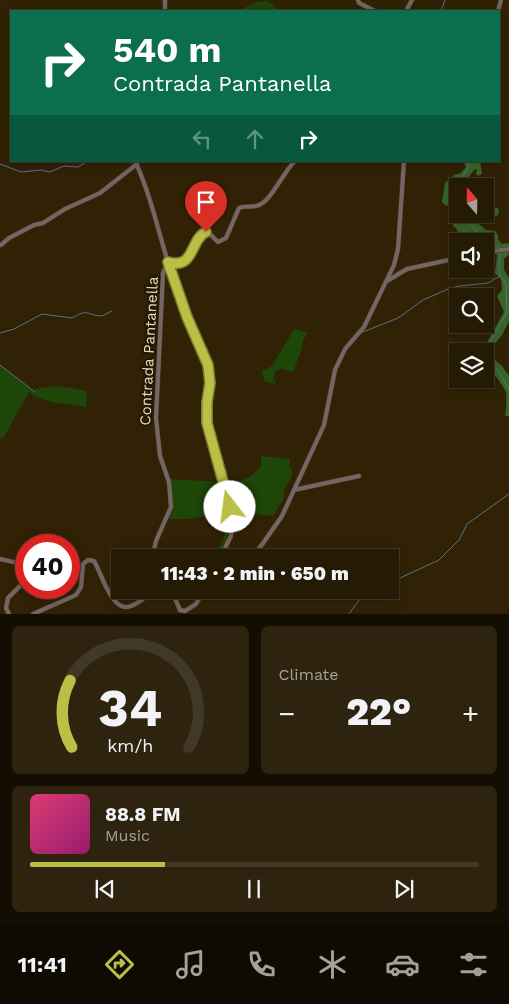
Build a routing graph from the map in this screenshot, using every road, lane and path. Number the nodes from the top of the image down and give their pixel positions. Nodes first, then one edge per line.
1 (358, 0) edge
2 (372, 10) edge
3 (294, 162) edge
4 (404, 162) edge
5 (136, 163) edge
6 (2, 245) dead end
7 (509, 249) edge
8 (494, 251) edge
9 (449, 260) edge
10 (168, 262) junction
11 (387, 281) junction
12 (359, 476) dead end
13 (294, 490) junction
14 (154, 549) edge
15 (224, 549) edge
16 (259, 549) edge
17 (0, 559) edge
18 (15, 562) edge
19 (15, 591) edge
20 (111, 596) edge
21 (113, 599) edge
22 (142, 599) edge
23 (176, 599) edge
24 (199, 599) edge
25 (187, 611) junction
26 (178, 612) edge
27 (10, 614) edge
28 (33, 614) edge
29 (193, 614) edge

1 - 2 street
3 - 10 street, Contrada Pantanella
4 - 11 street
5 - 6 street
5 - 10 street, Contrada Pantanella
7 - 8 street
9 - 11 street
10 - 14 street, Contrada Pantanella
10 - 15 street, Contrada Pantanella
11 - 13 street
12 - 13 street
13 - 16 street
17 - 18 street
19 - 27 street
20 - 28 street
21 - 22 street
23 - 26 street
24 - 25 street
25 - 26 street
25 - 29 street

